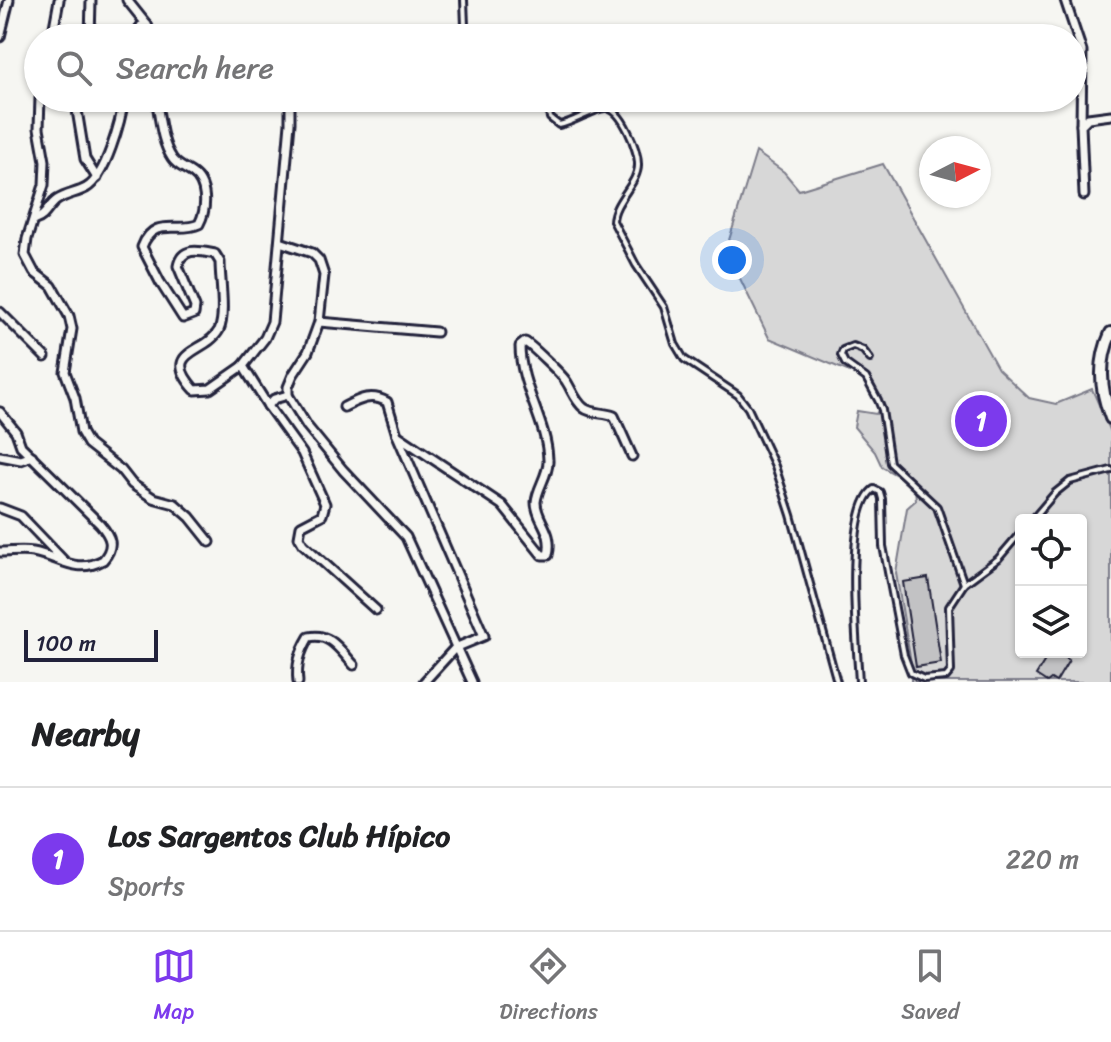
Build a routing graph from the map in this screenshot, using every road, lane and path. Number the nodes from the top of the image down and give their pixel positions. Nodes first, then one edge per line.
1 (9, 0) edge
2 (59, 0) edge
3 (91, 0) edge
4 (127, 0) edge
5 (464, 0) edge
6 (1065, 0) edge
7 (55, 24) edge
8 (90, 24) edge
9 (146, 24) edge
10 (465, 24) edge
11 (1073, 24) edge
12 (0, 37) edge
13 (40, 112) edge
14 (77, 112) edge
15 (122, 112) edge
16 (158, 112) edge
17 (289, 112) edge
18 (549, 112) edge
19 (594, 112) edge
20 (617, 112) edge
21 (1081, 112) edge
22 (1111, 115) edge
23 (1081, 125) junction
24 (97, 178) junction
25 (1084, 195) dead end
26 (35, 220) junction
27 (280, 242) junction
28 (0, 312) edge
29 (319, 322) junction
30 (436, 332) dead end
31 (1111, 333) edge
32 (45, 357) dead end
33 (870, 359) dead end
34 (243, 366) junction
35 (288, 395) junction
36 (268, 406) junction
37 (344, 407) dead end
38 (0, 412) edge
39 (1111, 418) edge
40 (397, 435) junction
41 (0, 456) edge
42 (32, 456) junction
43 (632, 456) dead end
44 (1111, 470) edge
45 (0, 508) edge
46 (1037, 514) edge
47 (1015, 539) edge
48 (210, 542) dead end
49 (0, 552) edge
50 (68, 566) junction
51 (964, 584) junction
52 (376, 610) dead end
53 (455, 648) junction
54 (354, 665) dead end
55 (298, 682) edge
56 (424, 682) edge
57 (472, 682) edge
58 (837, 682) edge
59 (859, 682) edge

1 - 12 street
2 - 7 street
3 - 8 street
4 - 9 street
5 - 10 lane
6 - 11 street
13 - 26 street
14 - 24 street
15 - 24 street
16 - 34 street
17 - 27 street
18 - 19 lane
20 - 58 lane
21 - 23 street
22 - 23 street
23 - 25 street
24 - 26 street
26 - 48 street
27 - 29 street
27 - 34 street
28 - 32 street
29 - 30 street
29 - 35 street
31 - 39 main road
33 - 51 lane
34 - 36 street
35 - 36 street
35 - 53 street
36 - 52 street
37 - 40 street
38 - 42 street
40 - 43 street
40 - 53 street
41 - 42 street
42 - 50 street
44 - 46 lane
45 - 50 street
47 - 51 lane
49 - 50 street
51 - 59 lane
53 - 56 street
53 - 57 street
54 - 55 street

